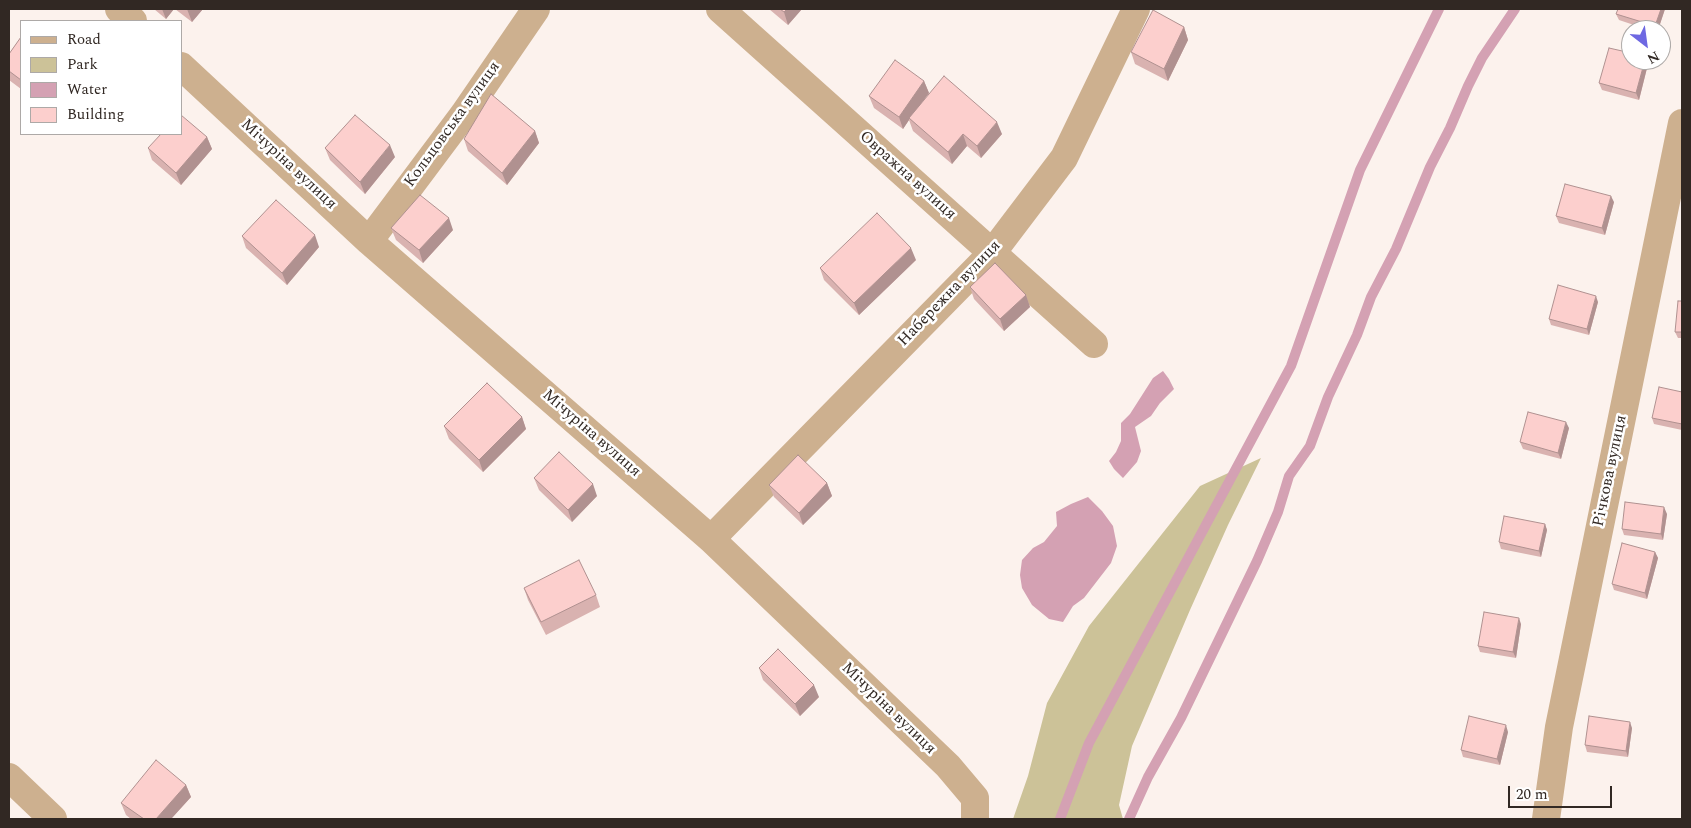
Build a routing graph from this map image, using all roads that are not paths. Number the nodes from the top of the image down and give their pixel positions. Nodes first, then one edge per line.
1 (119, 9) edge
2 (536, 9) edge
3 (720, 9) edge
4 (1136, 9) edge
5 (132, 20) edge
6 (182, 67) edge
7 (1682, 123) edge
8 (369, 241) junction
9 (992, 253) junction
10 (1094, 344) dead end
11 (711, 539) junction
12 (9, 777) edge
13 (53, 819) edge
14 (975, 819) edge
15 (1546, 819) edge

1 - 5 street
2 - 8 street, Кольцовська вулиця
3 - 9 street, Овражна вулиця
4 - 9 street, Набережна вулиця
6 - 8 street, Мічуріна вулиця
7 - 15 street, Річкова вулиця
8 - 11 street, Мічуріна вулиця
9 - 10 street, Овражна вулиця
9 - 11 street, Набережна вулиця
11 - 14 street, Мічуріна вулиця
12 - 13 street

